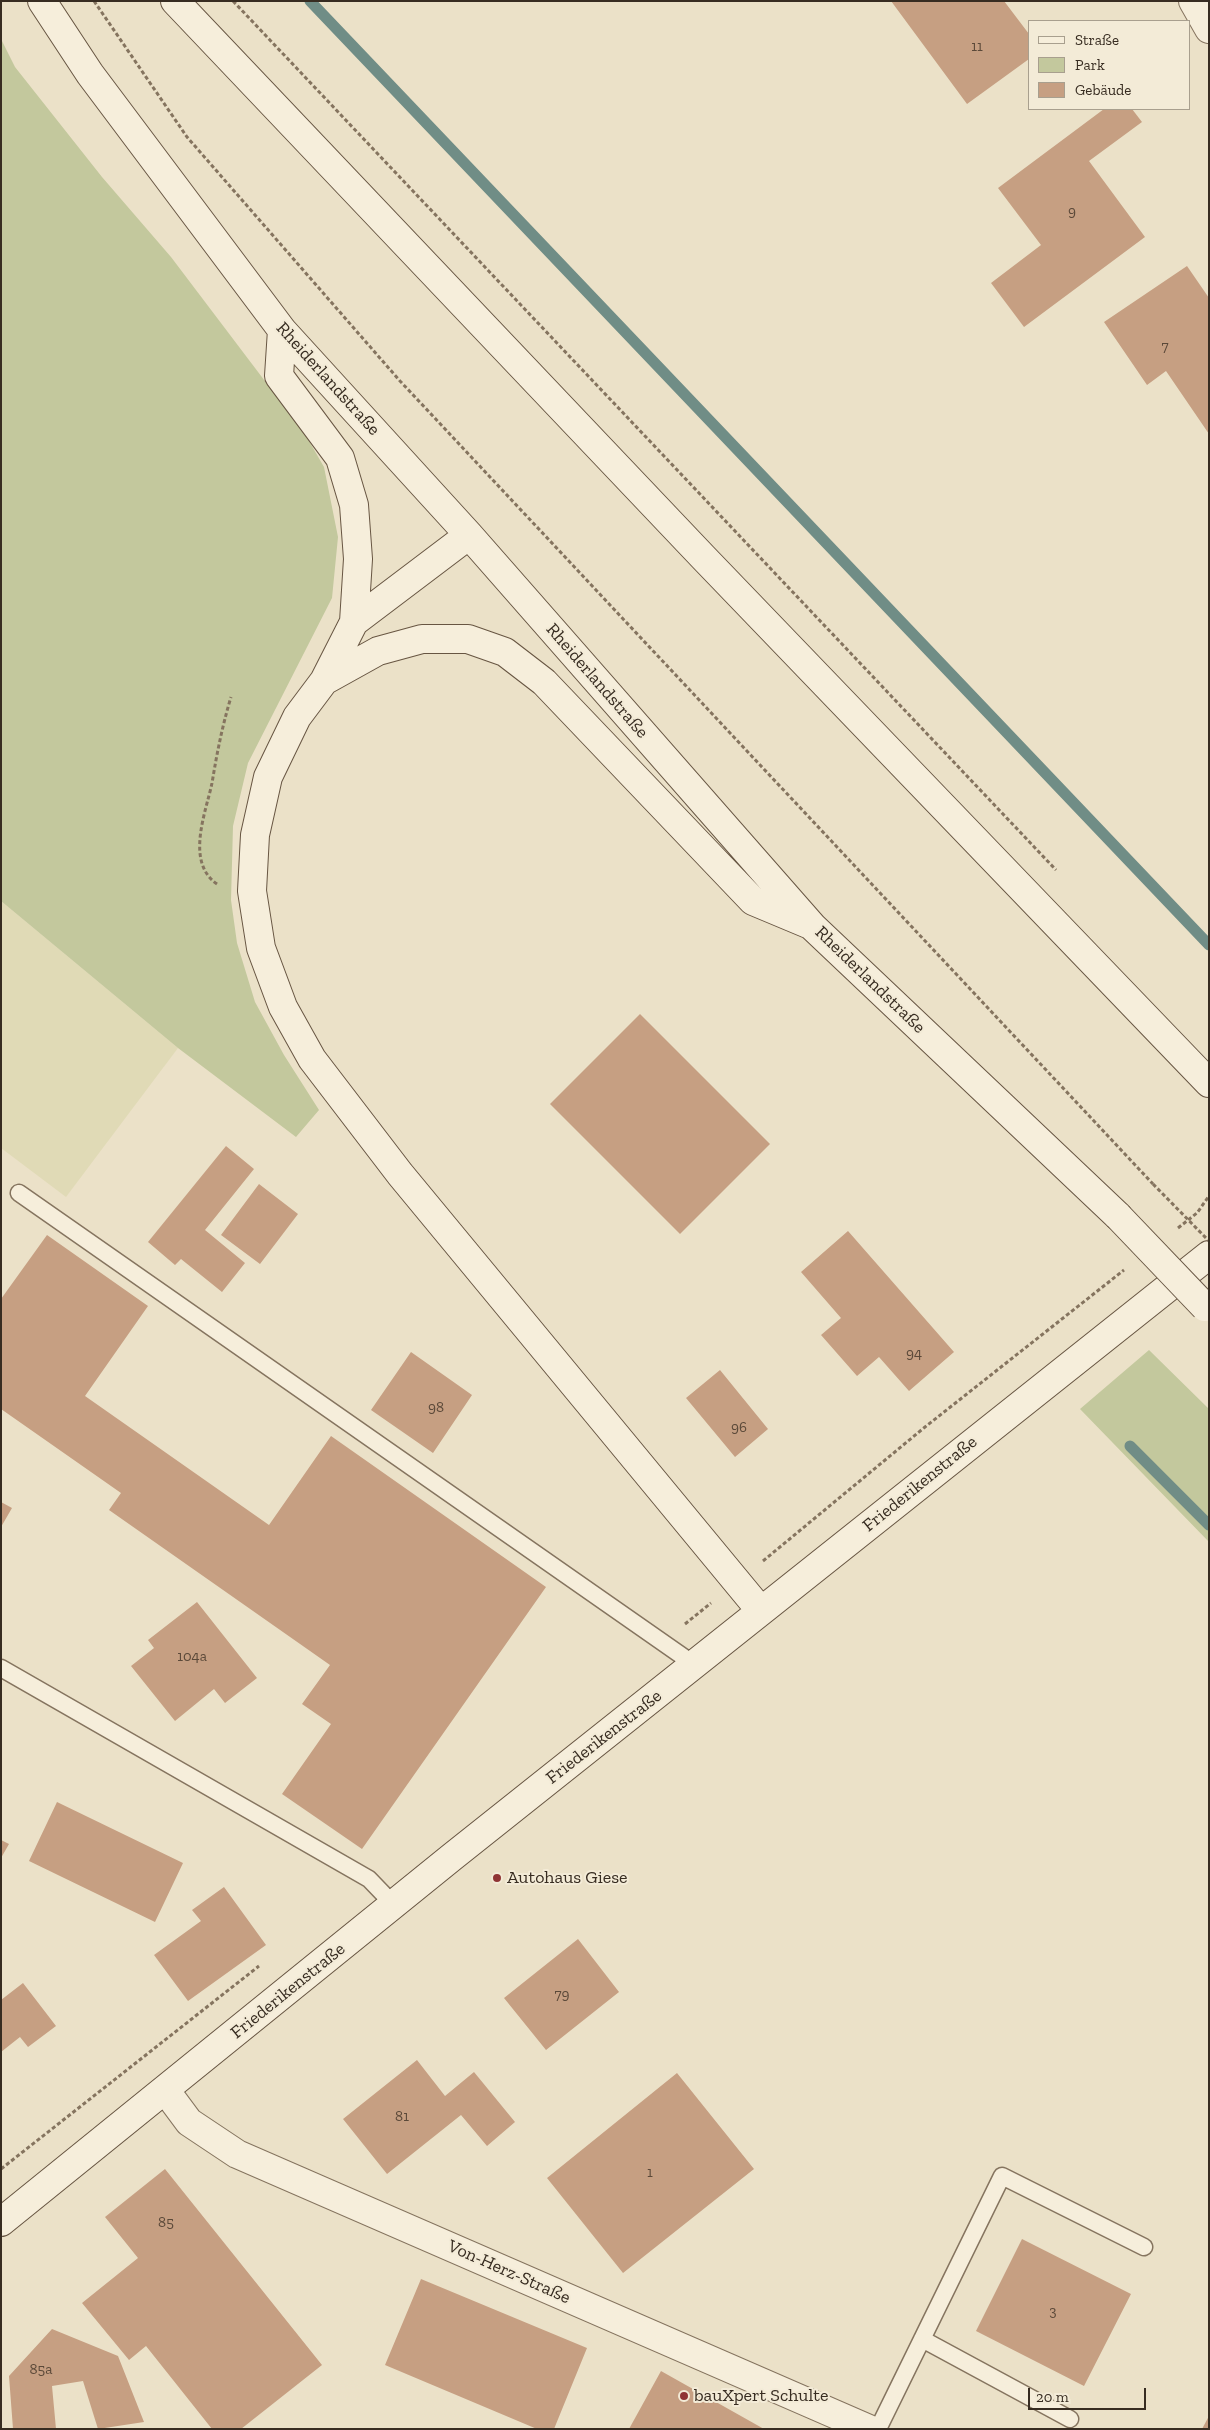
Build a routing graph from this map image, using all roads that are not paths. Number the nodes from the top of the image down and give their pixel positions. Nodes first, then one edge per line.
1 (42, 1) edge
2 (175, 1) edge
3 (1193, 1) edge
4 (1209, 30) edge
5 (282, 330) junction
6 (469, 535) junction
7 (354, 622) junction
8 (324, 680) junction
9 (813, 927) junction
10 (1209, 1083) edge
11 (19, 1193) dead end
12 (1209, 1255) edge
13 (1178, 1279) junction
14 (1207, 1309) edge
15 (761, 1611) junction
16 (695, 1665) junction
17 (1, 1668) edge
18 (394, 1905) junction
19 (166, 2091) junction
20 (1, 2222) edge
21 (1144, 2247) dead end
22 (922, 2339) junction
23 (1070, 2419) dead end
24 (869, 2429) edge
25 (878, 2429) edge

1 - 5 main road, Rheiderlandstraße
2 - 10 main road
3 - 4 main road
5 - 6 main road, Rheiderlandstraße
5 - 7 main road
6 - 7 main road
6 - 9 main road, Rheiderlandstraße
7 - 8 main road
8 - 9 main road
8 - 15 main road
9 - 13 main road, Rheiderlandstraße, bridge
11 - 16 lane
12 - 13 main road, Friederikenstraße
13 - 14 main road, Rheiderlandstraße, bridge
13 - 15 main road, Friederikenstraße
15 - 16 main road, Friederikenstraße
16 - 18 main road, Friederikenstraße
17 - 18 lane
18 - 19 main road, Friederikenstraße
19 - 20 main road, Friederikenstraße
19 - 24 main road, Von-Herz-Straße
21 - 22 lane
22 - 23 lane
22 - 25 lane

